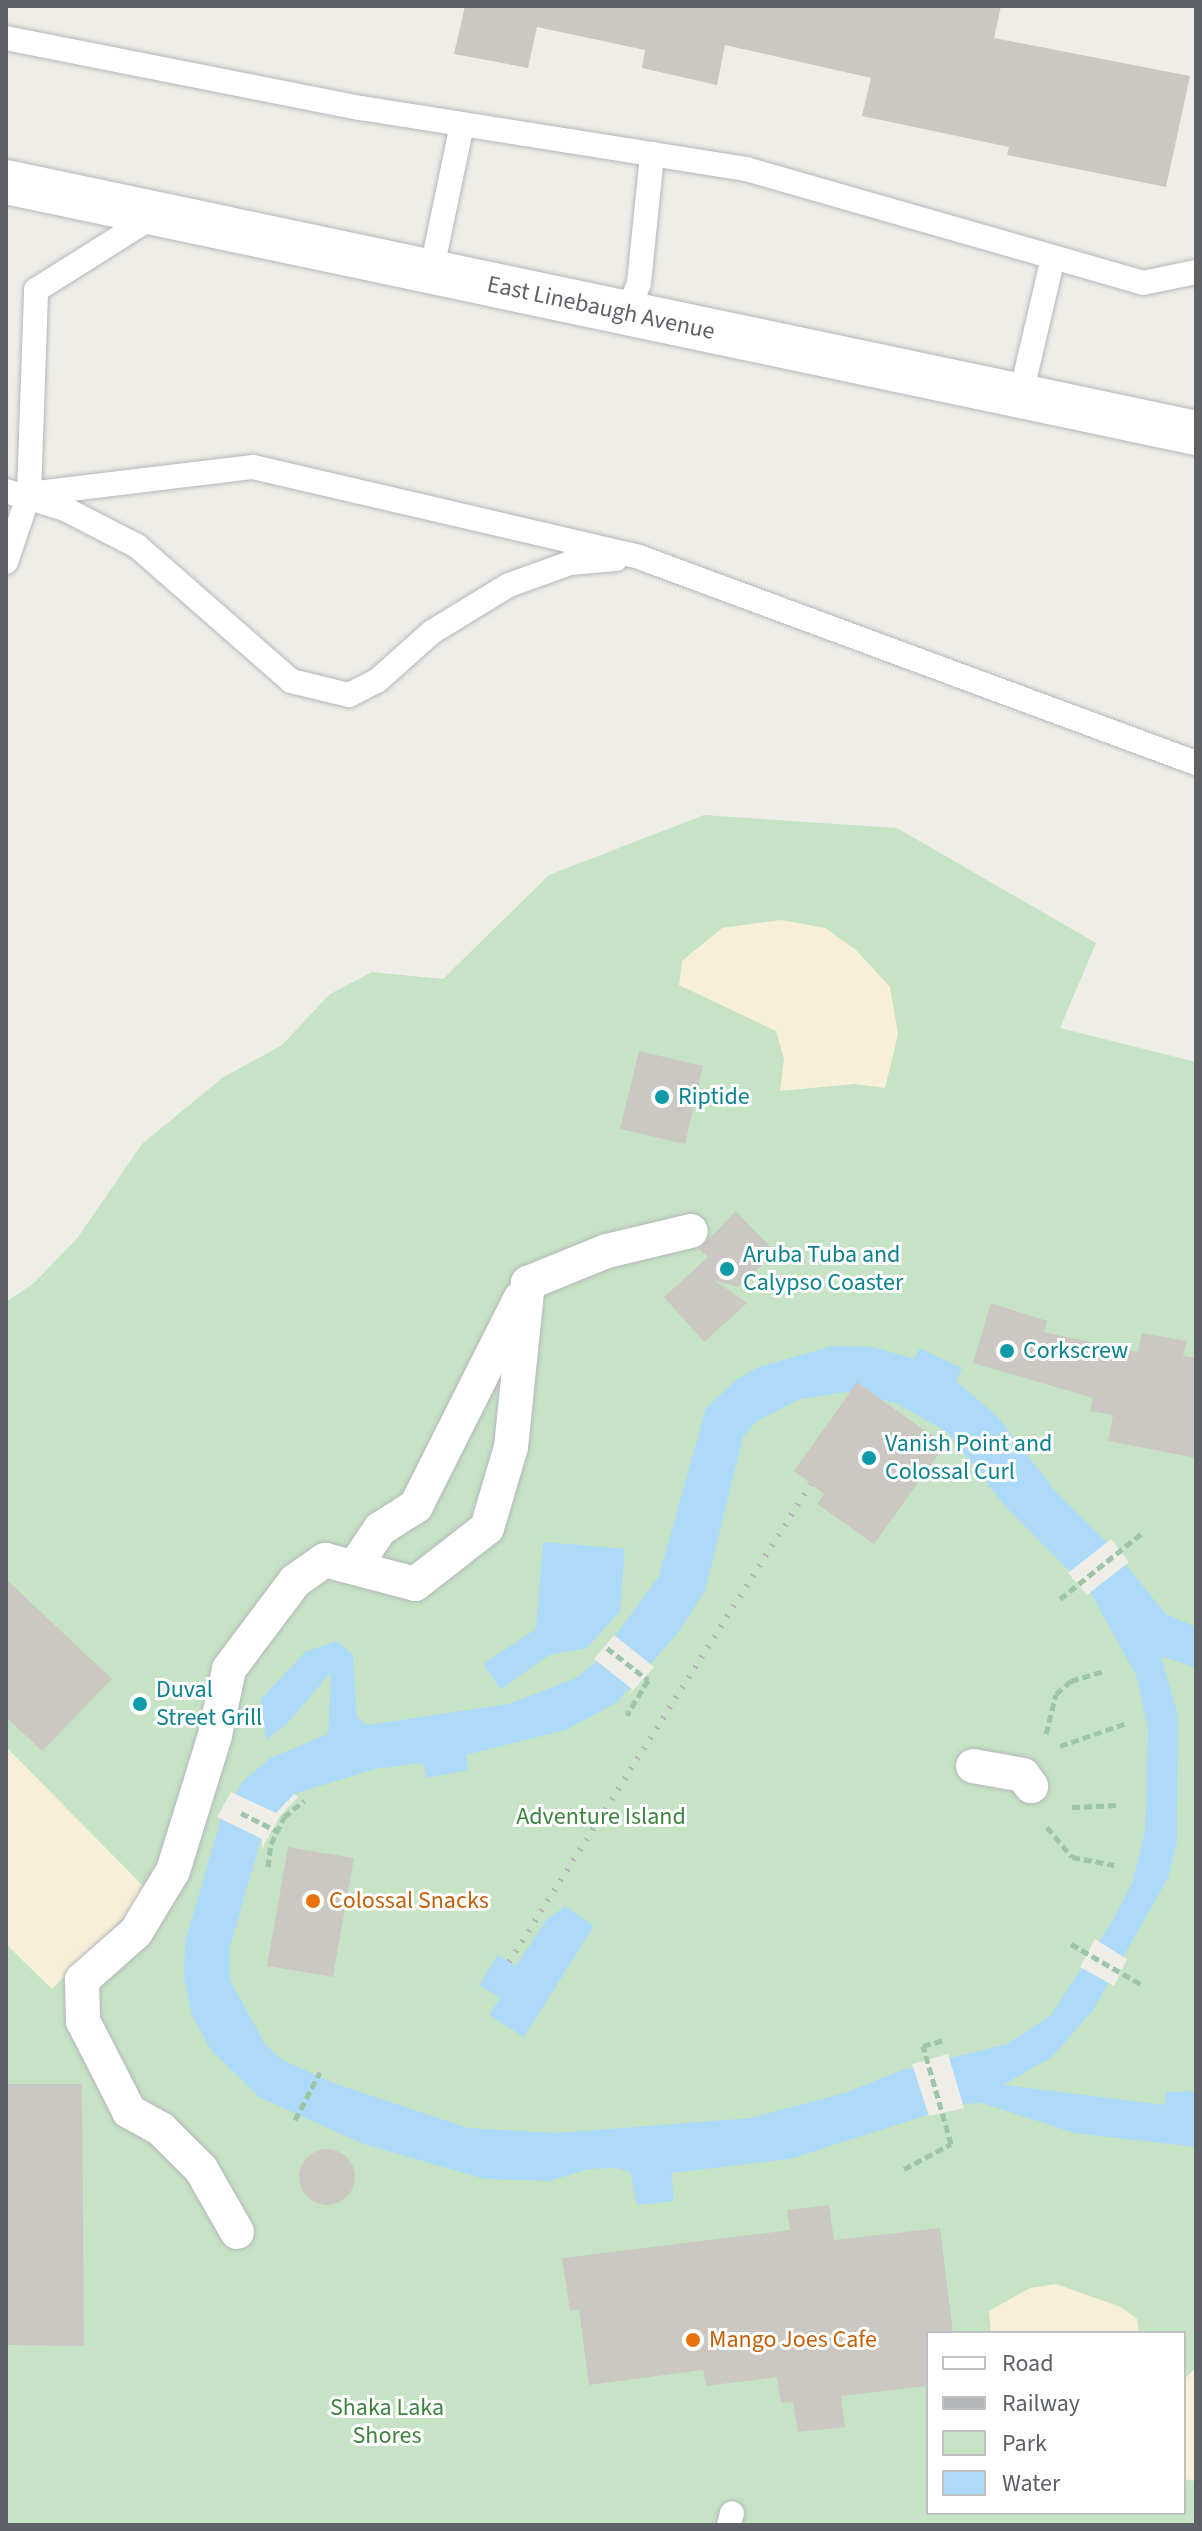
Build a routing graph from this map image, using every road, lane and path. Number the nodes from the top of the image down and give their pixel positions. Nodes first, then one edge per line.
1 (6, 38) edge
2 (462, 124) junction
3 (652, 154) junction
4 (6, 182) edge
5 (155, 215) junction
6 (1053, 258) junction
7 (1196, 272) edge
8 (431, 273) junction
9 (627, 313) junction
10 (1021, 394) junction
11 (1196, 433) edge
12 (17, 493) edge
13 (639, 557) junction
14 (6, 562) edge
15 (1196, 763) edge
16 (691, 1231) dead end
17 (528, 1283) junction
18 (1142, 1533) dead end
19 (355, 1566) junction
20 (1060, 1599) dead end
21 (607, 1648) dead end
22 (1103, 1671) dead end
23 (627, 1715) dead end
24 (1127, 1723) dead end
25 (973, 1766) dead end
26 (1031, 1769) junction
27 (304, 1801) dead end
28 (236, 1811) dead end
29 (1044, 1822) dead end
30 (277, 1831) junction
31 (1114, 1865) dead end
32 (268, 1867) dead end
33 (1071, 1944) dead end
34 (1144, 1986) dead end
35 (944, 2040) dead end
36 (320, 2072) dead end
37 (295, 2120) dead end
38 (904, 2169) dead end
39 (237, 2232) dead end

1 - 2 lane
2 - 3 lane
2 - 8 lane
3 - 6 lane
3 - 9 lane
4 - 5 street, East Linebaugh Avenue
5 - 8 street, East Linebaugh Avenue
5 - 12 lane
6 - 7 lane
6 - 10 lane
8 - 9 street, East Linebaugh Avenue
9 - 10 street, East Linebaugh Avenue
10 - 11 street, East Linebaugh Avenue
12 - 13 lane
12 - 13 lane
12 - 14 lane
13 - 15 lane
16 - 17 street
17 - 19 street
17 - 19 street
18 - 20 path
19 - 39 street
21 - 23 path
22 - 26 path
24 - 26 path
25 - 26 street
27 - 30 path
28 - 30 path
29 - 31 path
30 - 32 path
33 - 34 path
35 - 38 path
36 - 37 path

